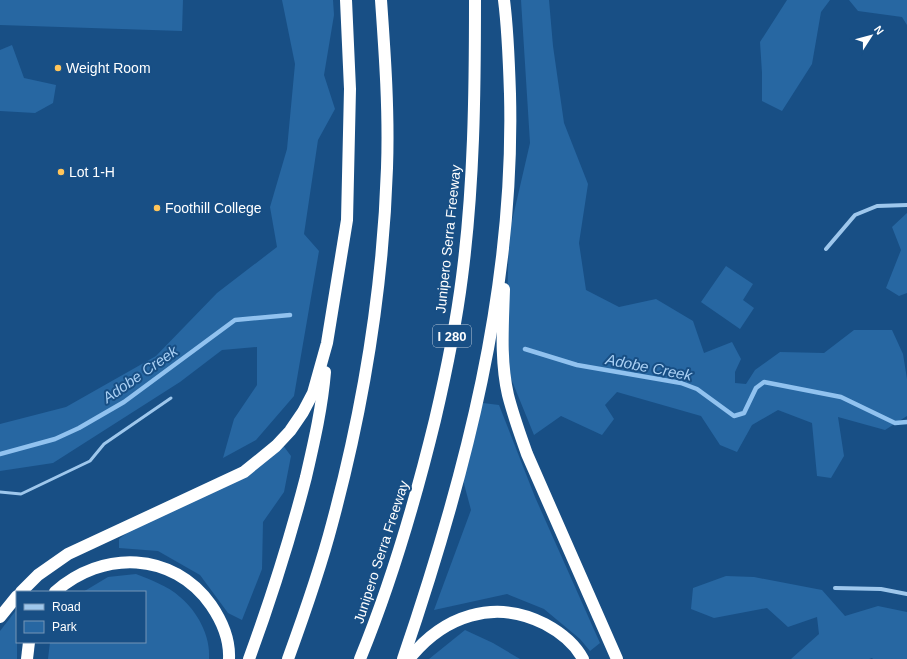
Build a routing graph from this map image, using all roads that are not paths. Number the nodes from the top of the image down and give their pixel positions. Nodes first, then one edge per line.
1 (346, 0) edge
2 (381, 0) edge
3 (475, 0) edge
4 (504, 0) edge
5 (907, 205) edge
6 (507, 219) junction
7 (826, 249) dead end
8 (327, 343) junction
9 (171, 398) dead end
10 (0, 492) edge
11 (835, 588) dead end
12 (22, 591) edge
13 (56, 591) edge
14 (907, 594) edge
15 (16, 597) edge
16 (0, 617) edge
17 (29, 643) edge
18 (27, 659) edge
19 (229, 659) edge
20 (249, 659) edge
21 (288, 659) edge
22 (360, 659) edge
23 (403, 659) edge
24 (409, 659) edge
25 (583, 659) edge
26 (617, 659) edge

1 - 8 highway
2 - 21 highway
3 - 22 highway, Junipero Serra Freeway / I 280
4 - 6 highway
5 - 7 street
6 - 23 highway
6 - 26 highway
8 - 12 highway
8 - 20 highway
9 - 10 lane
11 - 14 street
13 - 19 highway
15 - 16 highway
17 - 18 highway
24 - 25 highway

